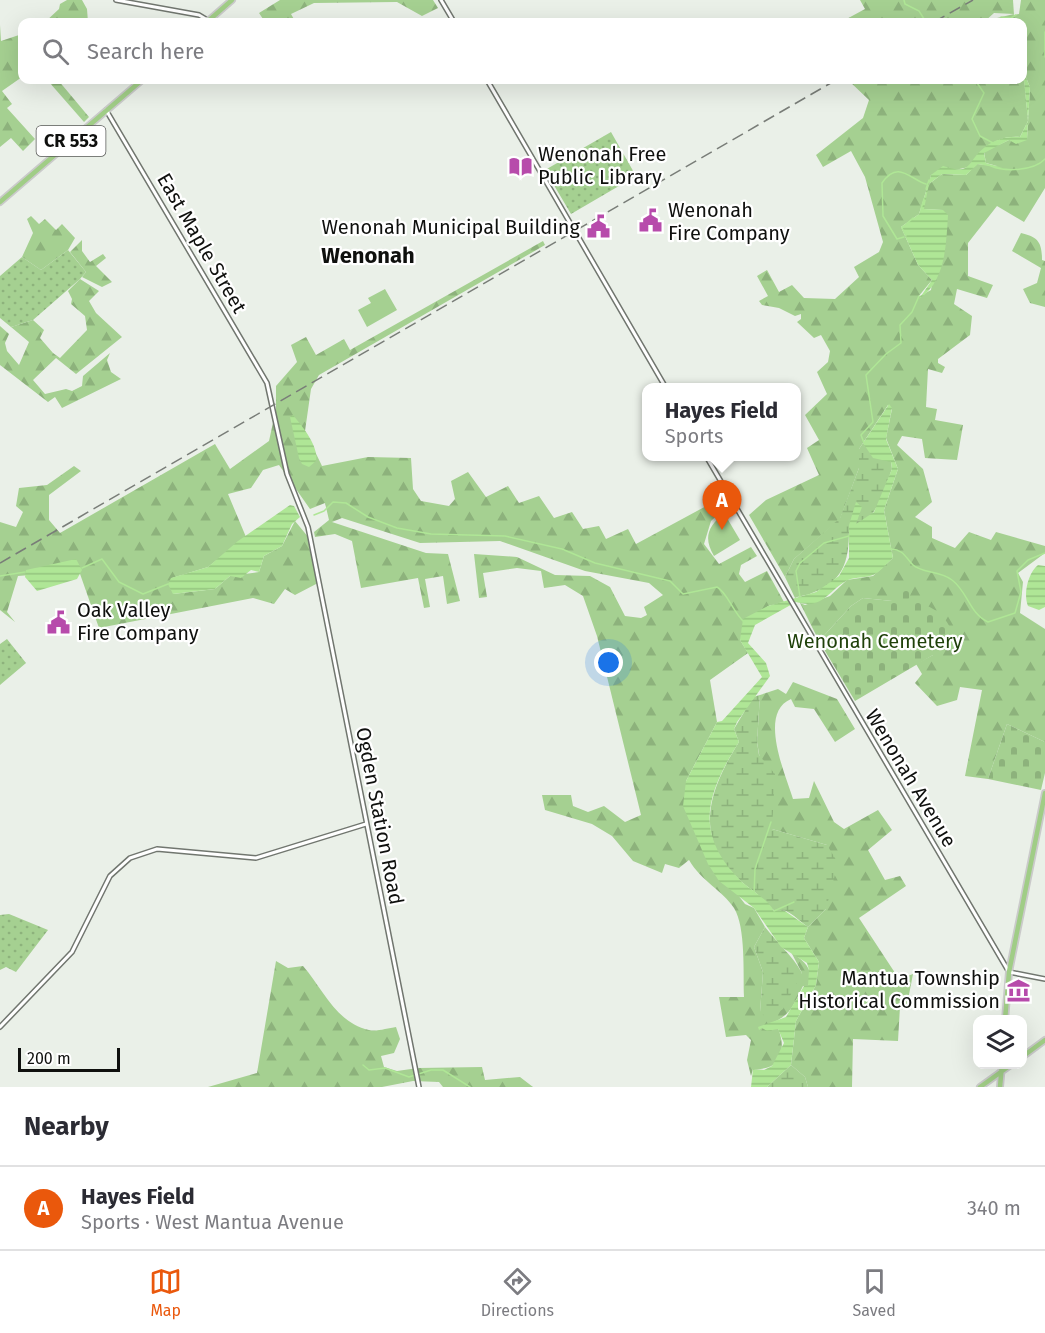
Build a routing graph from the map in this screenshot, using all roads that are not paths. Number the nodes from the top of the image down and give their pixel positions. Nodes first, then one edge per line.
1 (116, 0) edge
2 (232, 0) edge
3 (441, 0) edge
4 (203, 18) edge
5 (212, 18) edge
6 (452, 18) edge
7 (137, 84) edge
8 (490, 84) edge
9 (106, 110) junction
10 (0, 202) edge
11 (664, 383) edge
12 (270, 391) joint
13 (709, 461) edge
14 (1045, 793) edge
15 (366, 824) junction
16 (1009, 972) junction
17 (1045, 979) edge
18 (1005, 1015) edge
19 (0, 1027) edge
20 (1045, 1040) edge
21 (1027, 1054) edge
22 (1001, 1069) edge
23 (1006, 1069) edge
24 (1001, 1072) junction
25 (419, 1087) edge
26 (980, 1087) edge
27 (1000, 1087) edge

1 - 4 street
2 - 5 main road
3 - 6 street
7 - 9 main road, CR 553
8 - 11 street
9 - 10 main road, CR 553
9 - 12 street, East Maple Street
12 - 15 street, Ogden Station Road
13 - 16 street, Wenonah Avenue
14 - 16 main road
15 - 19 street
15 - 25 street, Ogden Station Road
16 - 17 street
16 - 18 main road
20 - 21 main road
22 - 24 main road
23 - 24 main road
24 - 26 main road
24 - 27 main road

